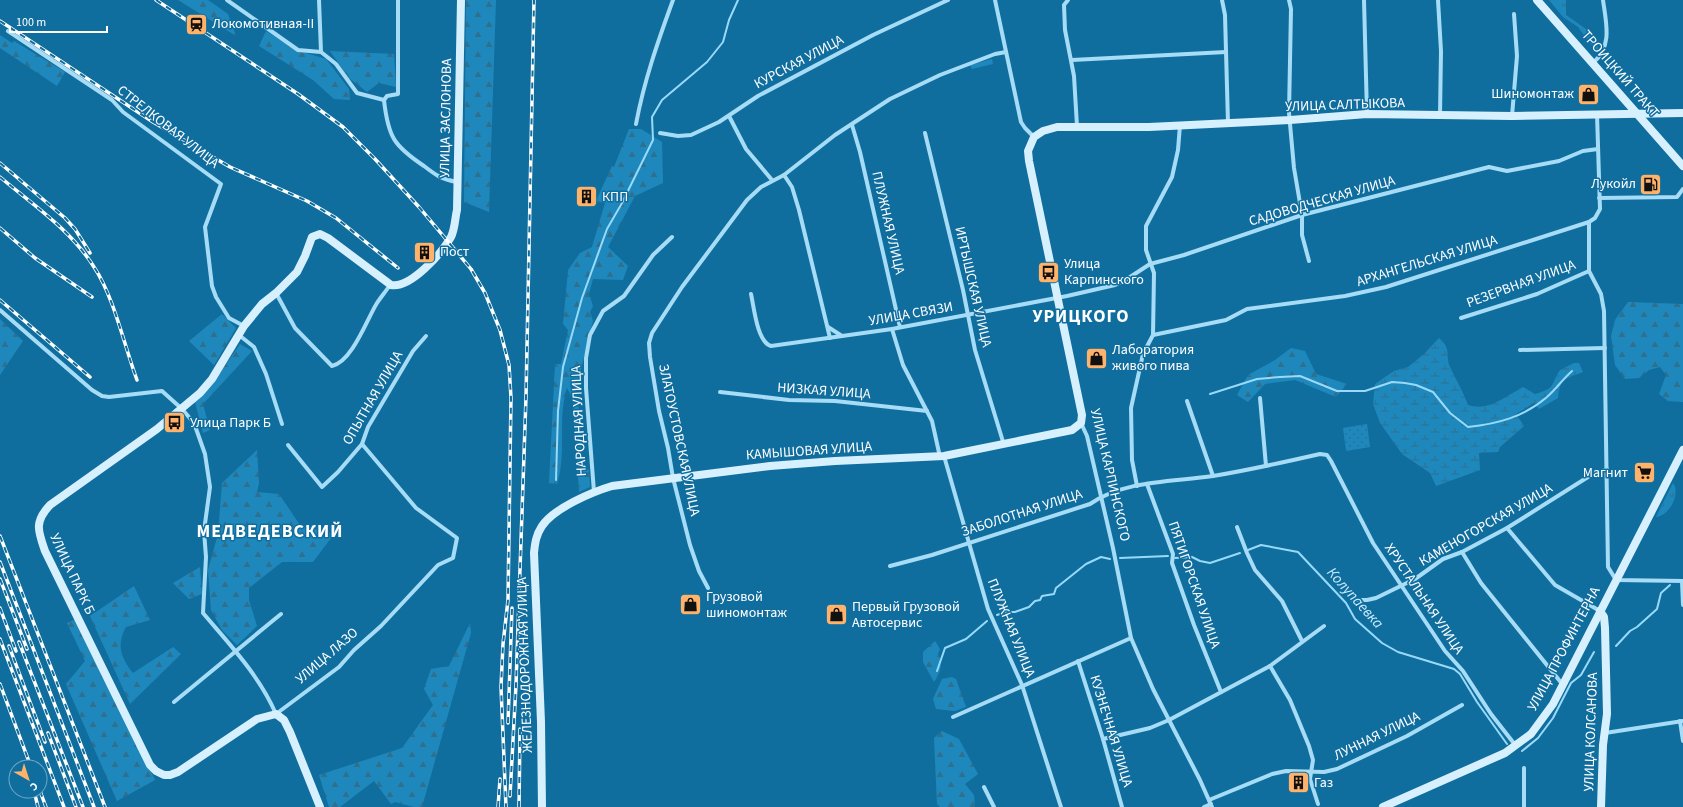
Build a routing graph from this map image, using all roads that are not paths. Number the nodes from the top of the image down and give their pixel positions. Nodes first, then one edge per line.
1 (226, 0) edge
2 (319, 0) edge
3 (398, 0) edge
4 (461, 0) edge
5 (673, 0) edge
6 (948, 0) edge
7 (995, 0) edge
8 (1067, 0) edge
9 (1222, 0) edge
10 (1289, 0) edge
11 (1364, 0) edge
12 (1438, 0) edge
13 (1538, 0) edge
14 (1603, 0) edge
15 (1514, 14) dead end
16 (8, 31) dead end
17 (321, 52) junction
18 (1006, 52) junction
19 (1226, 52) junction
20 (1072, 60) junction
21 (1593, 64) junction
22 (384, 100) junction
23 (1597, 113) junction
24 (1637, 113) junction
25 (1683, 113) edge
26 (1367, 114) junction
27 (729, 116) junction
28 (1440, 116) junction
29 (1512, 116) junction
30 (1290, 120) junction
31 (1228, 123) junction
32 (636, 124) dead end
33 (852, 125) junction
34 (1180, 125) junction
35 (1077, 126) junction
36 (660, 133) dead end
37 (925, 134) dead end
38 (1034, 136) junction
39 (1598, 149) junction
40 (1683, 166) edge
41 (784, 175) junction
42 (772, 180) junction
43 (458, 182) junction
44 (1683, 189) edge
45 (1599, 198) junction
46 (1302, 215) junction
47 (1589, 222) junction
48 (672, 237) dead end
49 (1309, 262) dead end
50 (1150, 264) junction
51 (1589, 271) junction
52 (391, 285) junction
53 (276, 293) junction
54 (751, 294) dead end
55 (1058, 298) junction
56 (0, 310) edge
57 (967, 316) junction
58 (1460, 318) dead end
59 (244, 326) junction
60 (828, 327) junction
61 (900, 327) junction
62 (892, 329) junction
63 (239, 335) junction
64 (1152, 335) junction
65 (426, 336) dead end
66 (843, 336) junction
67 (830, 338) junction
68 (1605, 348) junction
69 (1520, 350) dead end
70 (720, 392) dead end
71 (1260, 398) dead end
72 (1187, 401) dead end
73 (182, 409) junction
74 (927, 411) junction
75 (1081, 423) junction
76 (282, 424) dead end
77 (362, 444) junction
78 (288, 445) dead end
79 (1004, 445) junction
80 (1683, 450) edge
81 (1327, 455) joint
82 (942, 457) junction
83 (1266, 466) junction
84 (1606, 469) junction
85 (1213, 476) junction
86 (673, 478) junction
87 (1147, 484) junction
88 (1137, 486) junction
89 (594, 492) junction
90 (1101, 496) junction
91 (544, 524) joint
92 (1237, 527) dead end
93 (1507, 528) junction
94 (967, 543) junction
95 (1462, 552) junction
96 (890, 566) dead end
97 (1616, 580) junction
98 (1683, 581) edge
99 (1402, 585) junction
100 (708, 588) dead end
101 (1353, 600) dead end
102 (1683, 605) edge
103 (1600, 612) junction
104 (281, 614) dead end
105 (1324, 626) dead end
106 (1131, 638) junction
107 (1302, 641) junction
108 (236, 651) junction
109 (1078, 661) junction
110 (1270, 666) junction
111 (1022, 685) junction
112 (1563, 685) junction
113 (1221, 692) junction
114 (174, 702) dead end
115 (1462, 705) dead end
116 (276, 714) junction
117 (953, 717) dead end
118 (1169, 720) junction
119 (1682, 721) edge
120 (1605, 733) junction
121 (1103, 739) junction
122 (1683, 741) edge
123 (1516, 746) junction
124 (1524, 768) dead end
125 (1310, 772) junction
126 (164, 774) joint
127 (984, 787) dead end
128 (1211, 804) edge
129 (1318, 804) dead end
130 (320, 807) edge
131 (542, 807) edge
132 (994, 807) edge
133 (1061, 807) edge
134 (1122, 807) edge
135 (1204, 807) edge
136 (1384, 807) edge
137 (1524, 807) edge
138 (1601, 807) edge

1 - 17 street
2 - 17 street
3 - 22 street
4 - 43 main road, УЛИЦА ЗАСЛОНОВА
5 - 32 street
6 - 27 street, КУРСКАЯ УЛИЦА
7 - 18 street
8 - 20 street
9 - 19 street
10 - 30 street
11 - 26 street
12 - 28 street
13 - 21 main road, ТРОИЦКИЙ ТРАКТ
14 - 21 street
15 - 29 street
16 - 59 street, СТРЕЛКОВАЯ УЛИЦА
17 - 22 street
18 - 33 street, ЗЛАТОУСТОВСКАЯ УЛИЦА
18 - 38 street
19 - 20 street
19 - 31 street
20 - 35 street
21 - 24 main road, ТРОИЦКИЙ ТРАКТ
22 - 43 street
23 - 24 main road, УЛИЦА САЛТЫКОВА
23 - 29 main road, УЛИЦА САЛТЫКОВА
23 - 39 street
24 - 25 main road, УЛИЦА САЛТЫКОВА
24 - 40 main road, ТРОИЦКИЙ ТРАКТ
26 - 28 main road, УЛИЦА САЛТЫКОВА
26 - 30 main road, УЛИЦА САЛТЫКОВА
27 - 36 street, КУРСКАЯ УЛИЦА
27 - 42 street
28 - 29 main road, УЛИЦА САЛТЫКОВА
30 - 31 main road, УЛИЦА САЛТЫКОВА
30 - 46 street
31 - 34 main road, УЛИЦА САЛТЫКОВА
33 - 41 street, ЗЛАТОУСТОВСКАЯ УЛИЦА
33 - 61 street, ПЛУЖНАЯ УЛИЦА
34 - 35 main road, УЛИЦА САЛТЫКОВА
34 - 50 street
35 - 38 main road, УЛИЦА САЛТЫКОВА
37 - 57 street, ИРТЫШСКАЯ УЛИЦА
38 - 55 main road, УЛИЦА КАРПИНСКОГО
39 - 45 street
39 - 46 street, САДОВОДЧЕСКАЯ УЛИЦА
41 - 42 street, ЗЛАТОУСТОВСКАЯ УЛИЦА
41 - 60 street
42 - 86 street, ЗЛАТОУСТОВСКАЯ УЛИЦА
43 - 52 main road, УЛИЦА ЗАСЛОНОВА
44 - 45 street
45 - 47 street
46 - 49 street
46 - 50 street, САДОВОДЧЕСКАЯ УЛИЦА
47 - 51 street
47 - 64 street, АРХАНГЕЛЬСКАЯ УЛИЦА
48 - 89 street, НАРОДНАЯ УЛИЦА
50 - 55 street, САДОВОДЧЕСКАЯ УЛИЦА
50 - 64 street
51 - 58 street, РЕЗЕРВНАЯ УЛИЦА
51 - 68 street
52 - 53 main road
52 - 53 street
53 - 59 main road
54 - 67 street, УЛИЦА СВЯЗИ
55 - 57 street, УЛИЦА СВЯЗИ
55 - 75 main road, УЛИЦА КАРПИНСКОГО
56 - 73 street
57 - 61 street, УЛИЦА СВЯЗИ
57 - 79 street, ИРТЫШСКАЯ УЛИЦА
59 - 63 main road
60 - 66 street
60 - 67 street
61 - 62 street, УЛИЦА СВЯЗИ
62 - 66 street, УЛИЦА СВЯЗИ
62 - 74 street, ПЛУЖНАЯ УЛИЦА
63 - 73 main road
63 - 76 street
64 - 88 street
65 - 77 street, ОПЫТНАЯ УЛИЦА
66 - 67 street, УЛИЦА СВЯЗИ
68 - 69 street
68 - 84 street
70 - 74 street, НИЗКАЯ УЛИЦА
71 - 83 street
72 - 85 street
73 - 108 street
73 - 126 main road, УЛИЦА ПАРК Б
74 - 82 street, ПЛУЖНАЯ УЛИЦА
75 - 79 main road, КАМЫШОВАЯ УЛИЦА
75 - 90 street, УЛИЦА КАРПИНСКОГО
77 - 78 street, ОПЫТНАЯ УЛИЦА
77 - 116 street, УЛИЦА ЛАЗО
79 - 82 main road, КАМЫШОВАЯ УЛИЦА
80 - 97 main road, УЛИЦА ПРОФИНТЕРНА
81 - 83 street, ЗАБОЛОТНАЯ УЛИЦА
81 - 99 street, ХРУСТАЛЬНАЯ УЛИЦА
82 - 86 main road, КАМЫШОВАЯ УЛИЦА
82 - 94 street, ПЛУЖНАЯ УЛИЦА
83 - 85 street, ЗАБОЛОТНАЯ УЛИЦА
84 - 93 street, КАМЕНОГОРСКАЯ УЛИЦА
84 - 97 street
85 - 87 street, ЗАБОЛОТНАЯ УЛИЦА
86 - 89 main road, КАМЫШОВАЯ УЛИЦА
86 - 100 street, ЗЛАТОУСТОВСКАЯ УЛИЦА
87 - 88 street, ЗАБОЛОТНАЯ УЛИЦА
87 - 113 street, ПЯТИГОРСКАЯ УЛИЦА
88 - 90 street, ЗАБОЛОТНАЯ УЛИЦА
89 - 91 main road, КАМЫШОВАЯ УЛИЦА
90 - 94 street, ЗАБОЛОТНАЯ УЛИЦА
90 - 106 street, УЛИЦА КАРПИНСКОГО
91 - 131 main road, ЖЕЛЕЗНОДОРОЖНАЯ УЛИЦА
92 - 107 street
93 - 95 street, КАМЕНОГОРСКАЯ УЛИЦА
93 - 103 street
94 - 96 street, ЗАБОЛОТНАЯ УЛИЦА
94 - 111 street, ПЛУЖНАЯ УЛИЦА
95 - 99 street, КАМЕНОГОРСКАЯ УЛИЦА
95 - 112 street
97 - 98 street
97 - 103 main road, УЛИЦА ПРОФИНТЕРНА
98 - 102 street
99 - 101 street, КАМЕНОГОРСКАЯ УЛИЦА
99 - 123 street, ХРУСТАЛЬНАЯ УЛИЦА
103 - 112 main road, УЛИЦА ПРОФИНТЕРНА
103 - 120 main road, УЛИЦА КОЛСАНОВА
104 - 108 street
105 - 107 street
106 - 109 street
106 - 118 street, УЛИЦА КАРПИНСКОГО
107 - 110 street
108 - 114 street
108 - 116 street
109 - 111 street
109 - 121 street, КУЗНЕЧНАЯ УЛИЦА
110 - 113 street
110 - 125 street
111 - 117 street
111 - 133 street, ПЛУЖНАЯ УЛИЦА
112 - 123 main road, УЛИЦА ПРОФИНТЕРНА
113 - 118 street
115 - 125 street, ЛУННАЯ УЛИЦА
116 - 126 main road, УЛИЦА ЛАЗО
116 - 130 main road
118 - 121 street
118 - 128 street, УЛИЦА КАРПИНСКОГО
119 - 120 street
119 - 122 street
120 - 138 main road, УЛИЦА КОЛСАНОВА
121 - 134 street, КУЗНЕЧНАЯ УЛИЦА
123 - 136 main road, УЛИЦА ПРОФИНТЕРНА
124 - 137 street
125 - 128 street, ЛУННАЯ УЛИЦА
125 - 129 street
127 - 132 street
128 - 135 street, ЛУННАЯ УЛИЦА

